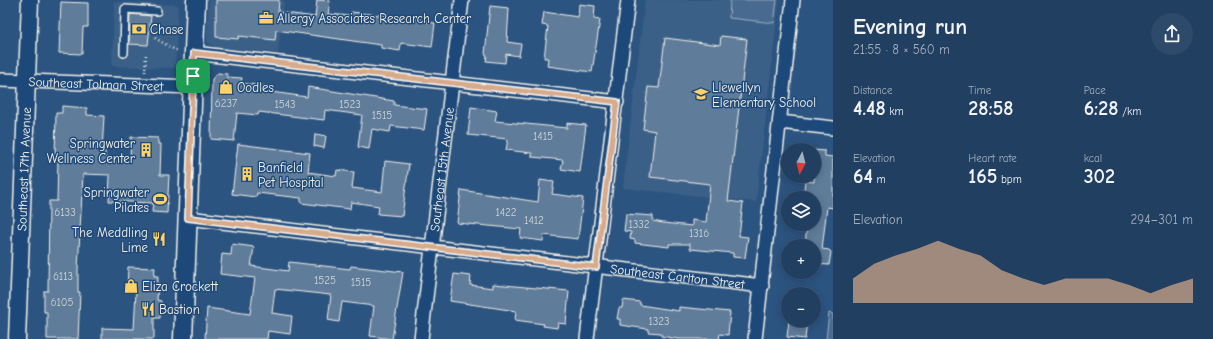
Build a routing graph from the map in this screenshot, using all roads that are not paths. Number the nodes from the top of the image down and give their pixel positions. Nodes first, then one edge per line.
1 (30, 0) edge
2 (196, 0) edge
3 (462, 0) edge
4 (628, 0) edge
5 (793, 0) edge
6 (157, 11) dead end
7 (124, 53) dead end
8 (194, 53) junction
9 (0, 80) edge
10 (26, 81) junction
11 (453, 83) junction
12 (193, 87) junction
13 (617, 102) junction
14 (780, 122) junction
15 (833, 128) edge
16 (188, 218) junction
17 (433, 248) junction
18 (596, 267) junction
19 (762, 286) junction
20 (17, 339) edge
21 (183, 339) edge
22 (421, 339) edge
23 (587, 339) edge
24 (755, 339) edge

1 - 10 street, Southeast 17th Avenue
2 - 8 main road
3 - 11 street, Southeast 15th Avenue
4 - 13 street
5 - 14 street
6 - 7 lane
8 - 11 street
8 - 12 main road
9 - 10 street, Southeast Tolman Street
10 - 12 street, Southeast Tolman Street
10 - 20 street, Southeast 17th Avenue
11 - 13 street
11 - 17 street, Southeast 15th Avenue
12 - 16 main road
13 - 18 street
14 - 15 street
14 - 19 street
16 - 17 street, Southeast Carlton Street
16 - 21 main road
17 - 18 street, Southeast Carlton Street
17 - 22 street, Southeast 15th Avenue
18 - 19 street, Southeast Carlton Street
18 - 23 street
19 - 24 street

